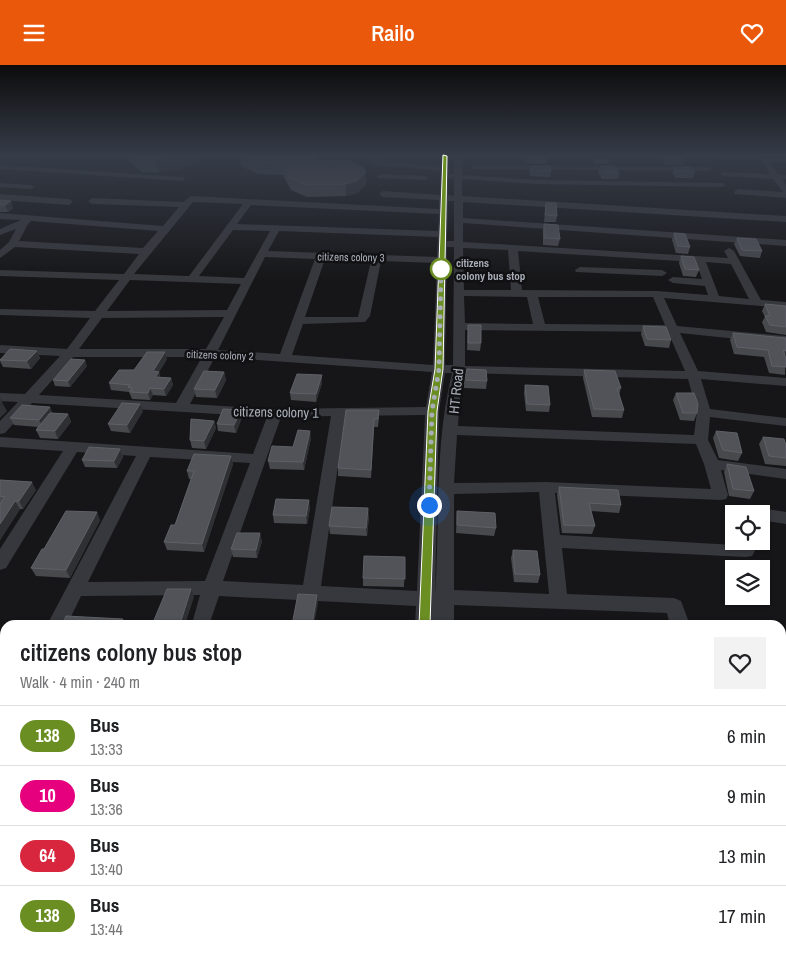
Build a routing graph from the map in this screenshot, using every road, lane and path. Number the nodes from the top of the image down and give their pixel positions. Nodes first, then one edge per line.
1 (8, 198) edge
2 (443, 198) edge
3 (449, 198) edge
4 (458, 200) junction
5 (92, 201) dead end
6 (69, 202) dead end
7 (248, 203) junction
8 (184, 205) junction
9 (444, 211) junction
10 (0, 216) edge
11 (786, 219) edge
12 (27, 221) junction
13 (458, 221) junction
14 (231, 227) junction
15 (167, 229) junction
16 (276, 229) junction
17 (0, 232) edge
18 (442, 239) junction
19 (722, 239) junction
20 (13, 243) junction
21 (458, 244) junction
22 (784, 246) edge
23 (513, 247) junction
24 (146, 251) junction
25 (575, 251) junction
26 (262, 254) junction
27 (0, 255) edge
28 (321, 256) junction
29 (377, 257) junction
30 (700, 259) junction
31 (441, 260) junction
32 (734, 261) junction
33 (0, 273) edge
34 (662, 273) dead end
35 (126, 279) junction
36 (191, 280) junction
37 (673, 280) dead end
38 (246, 281) junction
39 (583, 282) junction
40 (709, 283) junction
41 (458, 293) junction
42 (517, 293) junction
43 (532, 293) junction
44 (657, 294) junction
45 (715, 299) junction
46 (757, 303) junction
47 (786, 305) edge
48 (0, 311) edge
49 (230, 313) junction
50 (100, 315) junction
51 (298, 321) junction
52 (459, 325) junction
53 (540, 327) junction
54 (672, 329) junction
55 (786, 340) edge
56 (0, 349) edge
57 (70, 353) junction
58 (212, 353) junction
59 (285, 358) junction
60 (439, 369) junction
61 (459, 370) junction
62 (693, 375) junction
63 (786, 382) edge
64 (0, 397) edge
65 (30, 399) junction
66 (180, 409) junction
67 (432, 411) junction
68 (704, 412) junction
69 (274, 413) junction
70 (339, 413) junction
71 (786, 422) edge
72 (0, 429) edge
73 (452, 430) junction
74 (701, 440) junction
75 (0, 442) edge
76 (73, 446) junction
77 (146, 450) junction
78 (260, 459) junction
79 (712, 464) junction
80 (786, 474) edge
81 (546, 487) junction
82 (446, 489) junction
83 (770, 515) edge
84 (786, 518) edge
85 (551, 541) junction
86 (746, 551) dead end
87 (0, 563) edge
88 (211, 588) junction
89 (75, 589) junction
90 (311, 591) junction
91 (435, 598) junction
92 (559, 601) junction
93 (60, 620) edge
94 (202, 620) dead end
95 (427, 620) edge
96 (442, 620) edge
97 (678, 620) edge

1 - 6 street
2 - 9 street, HT Road
3 - 4 street
4 - 11 street
4 - 13 street, HT Road
5 - 8 street
7 - 8 street
7 - 9 street
7 - 14 street
8 - 15 street
9 - 18 street, HT Road
10 - 12 street
12 - 15 street
12 - 17 street
12 - 20 street
13 - 19 street
13 - 21 street, HT Road
14 - 16 street
14 - 36 street
15 - 24 street
16 - 18 street
16 - 26 street
18 - 21 street
18 - 31 street, HT Road
19 - 22 street
19 - 32 street
20 - 24 street
20 - 27 street
21 - 23 street
21 - 41 street, HT Road
23 - 25 street
23 - 42 street
24 - 35 street
25 - 30 street
25 - 39 street
26 - 28 street, citizens colony 3
26 - 38 street
28 - 29 street, citizens colony 3
28 - 51 street
29 - 31 street, citizens colony 3
29 - 51 street
30 - 32 street
30 - 40 street
31 - 60 street, HT Road
32 - 46 street
33 - 35 street
34 - 39 street
35 - 36 street
35 - 50 street
36 - 38 street
37 - 40 street
38 - 49 street
39 - 43 street
39 - 44 street
40 - 45 street
41 - 42 street
41 - 52 street, HT Road
42 - 43 street
43 - 53 street
44 - 45 street
44 - 54 street
45 - 46 street
46 - 47 street
48 - 50 street
49 - 50 street
49 - 58 street
50 - 57 street
51 - 59 street
52 - 53 street
52 - 61 street, HT Road
53 - 54 street
54 - 55 street
54 - 62 street
56 - 57 street, citizens colony 2
57 - 58 street, citizens colony 2
57 - 65 street
58 - 59 street, citizens colony 2
58 - 66 street
59 - 60 street, citizens colony 2
60 - 61 street, citizens colony 2
60 - 67 street, HT Road
61 - 62 street, citizens colony 2
61 - 73 street, HT Road
62 - 63 street, citizens colony 2
62 - 68 street
64 - 65 street, citizens colony 1
65 - 66 street, citizens colony 1
65 - 72 street
66 - 69 street, citizens colony 1
67 - 70 street, citizens colony 1
67 - 91 street, HT Road
68 - 71 street
68 - 74 street
69 - 70 street, citizens colony 1
69 - 78 street
70 - 90 street
73 - 74 street
73 - 82 street, HT Road
74 - 79 street
75 - 76 street
76 - 77 street
76 - 87 street
77 - 78 street
77 - 89 street
78 - 88 street
79 - 80 street
79 - 81 street
81 - 82 street
81 - 85 street
82 - 91 street, HT Road
83 - 84 street
85 - 86 street
85 - 92 street
88 - 89 street
88 - 90 street
88 - 94 street
89 - 93 street
90 - 91 street
91 - 92 street
91 - 95 street, HT Road
91 - 96 street, HT Road
92 - 97 street

